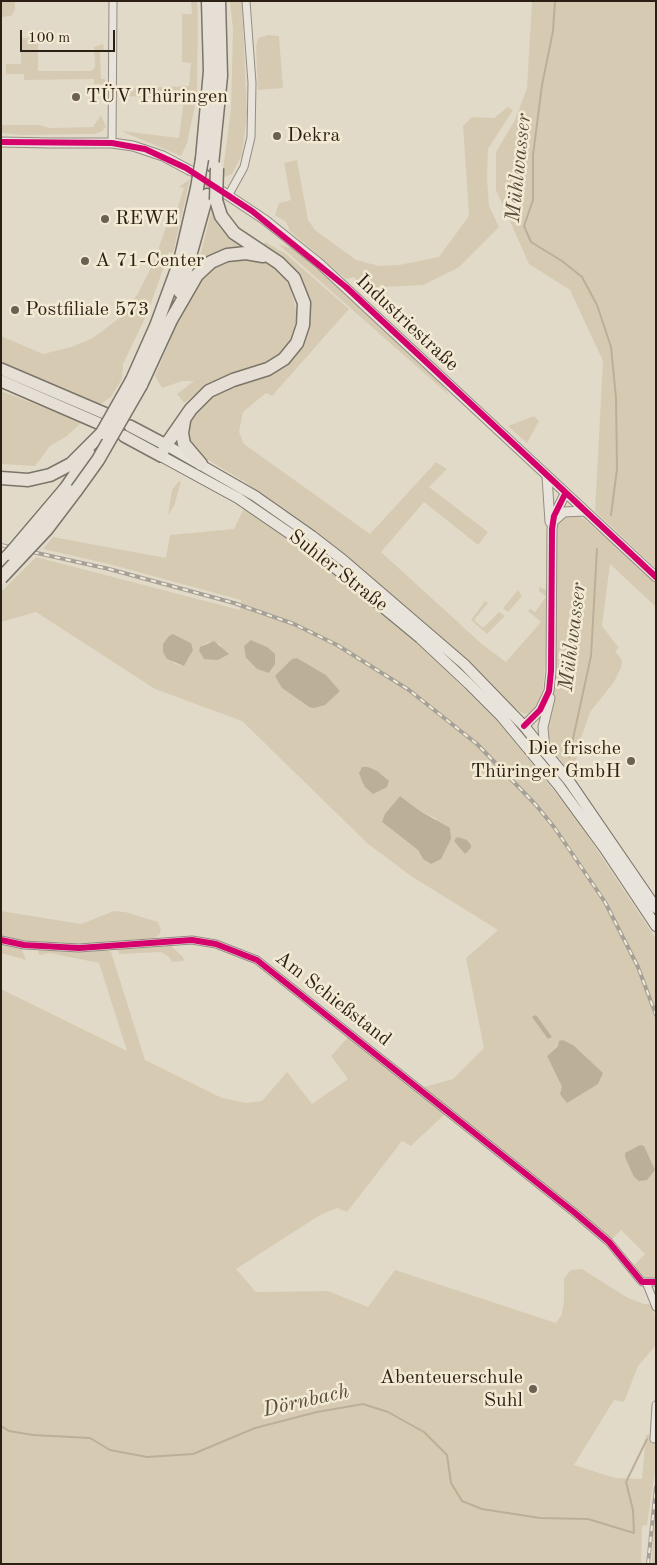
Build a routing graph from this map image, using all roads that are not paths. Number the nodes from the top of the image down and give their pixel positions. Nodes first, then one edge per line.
1 (113, 1) edge
2 (208, 1) edge
3 (219, 1) edge
4 (246, 1) edge
5 (1, 142) edge
6 (112, 143) junction
7 (210, 164) junction
8 (191, 171) tunnel mouth
9 (209, 193) junction
10 (228, 196) junction
11 (279, 263) junction
12 (170, 320) junction
13 (1, 369) edge
14 (1, 381) edge
15 (137, 382) junction
16 (185, 418) junction
17 (101, 423) junction
18 (127, 431) dead end
19 (164, 450) junction
20 (201, 464) junction
21 (547, 477) junction
22 (1, 478) edge
23 (565, 494) junction
24 (550, 507) junction
25 (584, 511) junction
26 (552, 536) junction
27 (1, 563) edge
28 (656, 577) edge
29 (1, 578) edge
30 (549, 691) junction
31 (545, 719) junction
32 (510, 726) junction
33 (525, 730) junction
34 (524, 743) junction
35 (545, 751) junction
36 (656, 908) edge
37 (656, 926) edge
38 (1, 940) edge
39 (646, 1282) junction
40 (656, 1282) edge
41 (656, 1307) edge
42 (656, 1405) edge
43 (654, 1439) dead end

1 - 6 street
2 - 7 highway
3 - 7 highway
4 - 10 street
5 - 6 street
6 - 8 street
7 - 9 highway, bridge
7 - 9 highway, bridge
9 - 10 street, Industriestraße
9 - 11 highway
9 - 12 highway
9 - 15 highway
10 - 21 street, Industriestraße
11 - 12 highway
11 - 16 highway
12 - 15 highway
13 - 17 main road
14 - 17 main road
15 - 17 highway, bridge
15 - 29 highway, bridge
16 - 19 highway
16 - 20 highway
17 - 22 highway
17 - 27 highway, bridge
18 - 19 main road, Suhler Straße
19 - 20 main road, Suhler Straße
19 - 32 main road, Suhler Straße
20 - 33 main road, Suhler Straße
21 - 23 street, Industriestraße
21 - 24 street
23 - 24 street
23 - 25 street, Industriestraße
23 - 26 street
24 - 26 street
25 - 26 street
25 - 28 street, Industriestraße
26 - 30 street
30 - 31 street
30 - 33 street
31 - 33 street
31 - 35 street
32 - 33 street
32 - 34 main road, Suhler Straße
33 - 34 main road
33 - 35 main road, Suhler Straße
34 - 37 main road, Suhler Straße
35 - 36 main road, Suhler Straße
38 - 39 street, Am Schießstand
39 - 40 street
39 - 41 street
42 - 43 street

